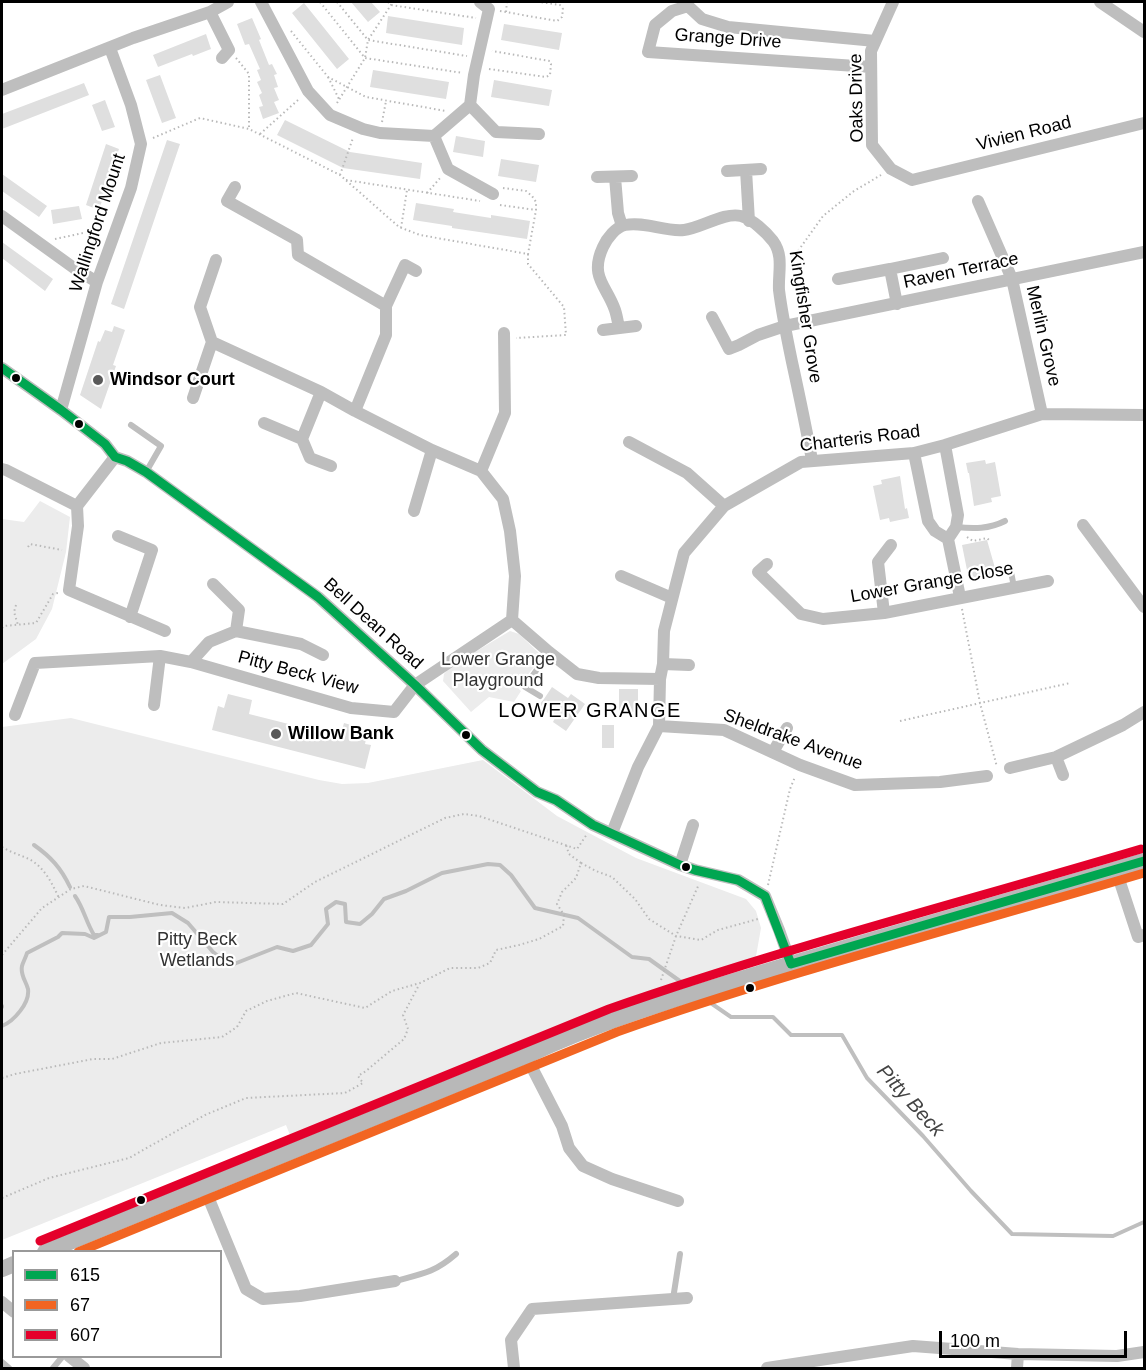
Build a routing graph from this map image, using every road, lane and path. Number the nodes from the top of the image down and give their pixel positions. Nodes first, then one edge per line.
1 (228, 2) edge
2 (261, 2) edge
3 (320, 2) edge
4 (337, 2) edge
5 (507, 2) edge
6 (540, 2) edge
7 (893, 2) edge
8 (1100, 2) edge
9 (391, 3) edge
10 (687, 4) edge
11 (485, 10) edge
12 (210, 12) junction
13 (506, 12) junction
14 (291, 30) dead end
15 (1144, 32) edge
16 (368, 40) junction
17 (875, 42) junction
18 (111, 48) junction
19 (226, 54) joint
20 (365, 57) junction
21 (477, 62) junction
22 (871, 67) junction
23 (328, 77) junction
24 (346, 87) junction
25 (2, 90) edge
26 (308, 91) junction
27 (339, 100) junction
28 (386, 101) junction
29 (465, 109) junction
30 (330, 115) junction
31 (1144, 123) edge
32 (357, 127) junction
33 (249, 129) junction
34 (380, 133) junction
35 (260, 134) junction
36 (539, 134) dead end
37 (434, 136) junction
38 (141, 144) junction
39 (761, 169) dead end
40 (891, 169) junction
41 (448, 170) junction
42 (746, 170) junction
43 (728, 171) dead end
44 (340, 176) junction
45 (632, 176) dead end
46 (597, 177) dead end
47 (615, 177) junction
48 (346, 180) junction
49 (912, 180) joint
50 (234, 187) dead end
51 (407, 190) junction
52 (427, 193) junction
53 (493, 199) junction
54 (978, 201) dead end
55 (481, 202) dead end
56 (536, 210) junction
57 (2, 216) edge
58 (749, 221) junction
59 (117, 226) junction
60 (622, 226) junction
61 (401, 228) junction
62 (38, 242) junction
63 (1144, 252) edge
64 (528, 254) junction
65 (943, 258) dead end
66 (216, 260) dead end
67 (779, 264) junction
68 (890, 269) junction
69 (416, 271) dead end
70 (838, 279) dead end
71 (1012, 279) junction
72 (97, 282) junction
73 (897, 304) junction
74 (386, 306) junction
75 (712, 317) dead end
76 (636, 326) dead end
77 (785, 326) junction
78 (619, 328) junction
79 (603, 330) dead end
80 (504, 336) joint
81 (212, 342) junction
82 (2, 368) edge
83 (321, 392) junction
84 (193, 398) dead end
85 (61, 410) junction
86 (355, 411) junction
87 (1042, 414) junction
88 (1144, 415) edge
89 (264, 423) dead end
90 (130, 425) dead end
91 (302, 439) junction
92 (629, 442) dead end
93 (945, 445) junction
94 (432, 450) junction
95 (914, 453) junction
96 (115, 457) junction
97 (812, 460) junction
98 (332, 466) dead end
99 (2, 469) edge
100 (481, 471) junction
101 (146, 472) junction
102 (77, 506) junction
103 (724, 506) junction
104 (414, 511) dead end
105 (1005, 521) dead end
106 (1083, 525) dead end
107 (956, 528) junction
108 (118, 536) dead end
109 (948, 538) junction
110 (891, 545) dead end
111 (28, 548) dead end
112 (75, 552) junction
113 (767, 564) dead end
114 (1011, 572) dead end
115 (621, 576) dead end
116 (1048, 581) dead end
117 (213, 584) dead end
118 (1014, 587) junction
119 (69, 590) junction
120 (960, 597) junction
121 (672, 598) junction
122 (16, 605) dead end
123 (1144, 607) edge
124 (884, 613) junction
125 (130, 617) junction
126 (512, 620) junction
127 (18, 625) junction
128 (2, 628) edge
129 (165, 631) dead end
130 (236, 631) junction
131 (549, 652) junction
132 (323, 655) dead end
133 (160, 656) junction
134 (191, 662) junction
135 (663, 664) junction
136 (688, 665) dead end
137 (660, 679) junction
138 (1070, 683) dead end
139 (415, 685) junction
140 (540, 696) dead end
141 (980, 703) junction
142 (154, 705) dead end
143 (1144, 712) edge
144 (15, 715) dead end
145 (900, 721) dead end
146 (660, 726) junction
147 (787, 728) dead end
148 (773, 752) junction
149 (1056, 757) junction
150 (800, 765) junction
151 (998, 772) junction
152 (1063, 775) dead end
153 (593, 825) junction
154 (693, 825) dead end
155 (612, 833) junction
156 (566, 845) junction
157 (2, 847) edge
158 (1144, 861) edge
159 (581, 864) junction
160 (680, 865) junction
161 (1116, 870) junction
162 (701, 881) dead end
163 (765, 896) junction
164 (59, 898) junction
165 (758, 919) dead end
166 (1144, 935) edge
167 (676, 936) junction
168 (2, 955) edge
169 (791, 964) junction
170 (661, 980) dead end
171 (420, 983) junction
172 (526, 1056) junction
173 (2, 1078) edge
174 (204, 1187) junction
175 (2, 1198) edge
176 (678, 1201) dead end
177 (47, 1250) edge
178 (456, 1254) dead end
179 (680, 1254) dead end
180 (395, 1281) joint
181 (687, 1298) dead end
182 (673, 1299) junction
183 (1144, 1352) edge
184 (1018, 1354) junction
185 (72, 1358) edge
186 (2, 1362) edge
187 (9, 1368) edge
188 (84, 1368) edge
189 (514, 1368) edge
190 (767, 1368) edge
191 (1017, 1368) edge

1 - 12 street
2 - 26 street
3 - 20 path
4 - 16 path
5 - 13 path
6 - 13 path
7 - 17 street, Oaks Drive
8 - 15 street
9 - 11 path
9 - 16 path
10 - 17 street, Grange Drive
10 - 22 street, Grange Drive
11 - 13 path
11 - 21 street
12 - 18 street
12 - 19 street
14 - 23 path
16 - 20 path
16 - 21 path
17 - 22 street, Oaks Drive
18 - 25 street
18 - 38 street, Wallingford Mount
19 - 33 path
20 - 21 path
20 - 24 path
21 - 21 path
21 - 29 street
22 - 40 street, Oaks Drive
23 - 24 path
23 - 27 path
24 - 27 path
24 - 28 path
26 - 30 street
26 - 35 path
27 - 30 path
28 - 29 path
28 - 34 path
29 - 36 street
29 - 37 street
30 - 32 street
31 - 49 street, Vivien Road
32 - 34 street
32 - 44 path
33 - 35 path
33 - 38 path
34 - 37 street
35 - 44 path
37 - 41 street
38 - 59 street, Wallingford Mount
39 - 42 street
40 - 49 street, Oaks Drive
40 - 67 path
41 - 52 path
41 - 53 street
42 - 43 street
42 - 58 street
44 - 48 path
45 - 47 street
46 - 47 street
47 - 60 street
48 - 51 path
48 - 61 path
50 - 74 street
51 - 52 path
51 - 61 path
52 - 55 path
53 - 56 path
53 - 56 path
54 - 71 street, Merlin Grove
56 - 64 path
57 - 62 street
58 - 60 street
58 - 67 street, Kingfisher Grove
59 - 62 path
59 - 72 street, Wallingford Mount
60 - 78 street
61 - 64 path
62 - 72 street
63 - 71 street, Raven Terrace
64 - 80 path
65 - 68 street
66 - 81 street
67 - 77 street, Kingfisher Grove
68 - 70 street
68 - 73 street
69 - 74 street
71 - 73 street, Raven Terrace
71 - 87 street, Merlin Grove
72 - 85 street, Wallingford Mount
73 - 77 street, Raven Terrace
74 - 86 street
75 - 77 street, Raven Terrace
76 - 78 street
77 - 97 street, Kingfisher Grove
78 - 79 street
80 - 100 street
81 - 83 street
81 - 84 street
82 - 85 street, Bell Dean Road
83 - 86 street
83 - 91 street
85 - 96 street, Bell Dean Road
86 - 94 street
87 - 88 street, Charteris Road
87 - 93 street, Charteris Road
89 - 91 street
90 - 101 lane
91 - 98 street
92 - 103 street
93 - 95 street, Charteris Road
93 - 107 street
94 - 100 street
94 - 104 street
95 - 97 street, Charteris Road
95 - 109 street
96 - 101 street, Bell Dean Road
96 - 102 street
97 - 103 street, Charteris Road
99 - 102 street
100 - 126 street
101 - 139 street, Bell Dean Road
102 - 112 street
103 - 121 street, Charteris Road
105 - 107 lane
106 - 123 street
107 - 109 street
108 - 125 street
109 - 120 street
110 - 124 street
111 - 112 path
112 - 119 street
113 - 124 street, Lower Grange Close
114 - 118 lane
115 - 121 street
116 - 118 street, Lower Grange Close
117 - 130 street
118 - 120 street, Lower Grange Close
119 - 125 street
119 - 127 path
120 - 124 street, Lower Grange Close
120 - 141 path
121 - 135 street, Charteris Road
122 - 127 path
125 - 129 street
126 - 131 street
126 - 139 street
127 - 128 path
130 - 132 street
130 - 134 street
131 - 137 street
131 - 140 lane
133 - 134 street, Pitty Beck View
133 - 142 street
133 - 144 street, Pitty Beck View
134 - 139 street, Pitty Beck View
135 - 136 street
135 - 137 street, Charteris Road
137 - 146 street, Charteris Road
138 - 141 path
139 - 153 street, Bell Dean Road
141 - 145 path
141 - 151 path
143 - 149 street, Sheldrake Avenue
146 - 148 street, Sheldrake Avenue
146 - 155 street, Charteris Road
147 - 148 street
148 - 150 street, Sheldrake Avenue
149 - 151 street, Sheldrake Avenue
149 - 152 street
150 - 151 street, Sheldrake Avenue
150 - 163 path
153 - 155 street, Bell Dean Road
153 - 156 path
154 - 160 street
155 - 160 street, Bell Dean Road
156 - 159 path
156 - 164 path
157 - 164 path
158 - 161 main road
159 - 167 path
159 - 171 path
160 - 163 street, Bell Dean Road
161 - 166 street
161 - 169 main road
162 - 167 path
163 - 169 street
164 - 168 path
165 - 167 path
167 - 170 path
169 - 172 main road
171 - 173 path
171 - 175 path
172 - 174 main road
172 - 176 street
174 - 177 main road
174 - 180 street
178 - 180 lane
179 - 182 lane
181 - 182 street
182 - 189 street
183 - 184 street
184 - 190 street
184 - 191 street
185 - 188 street
186 - 187 lane

